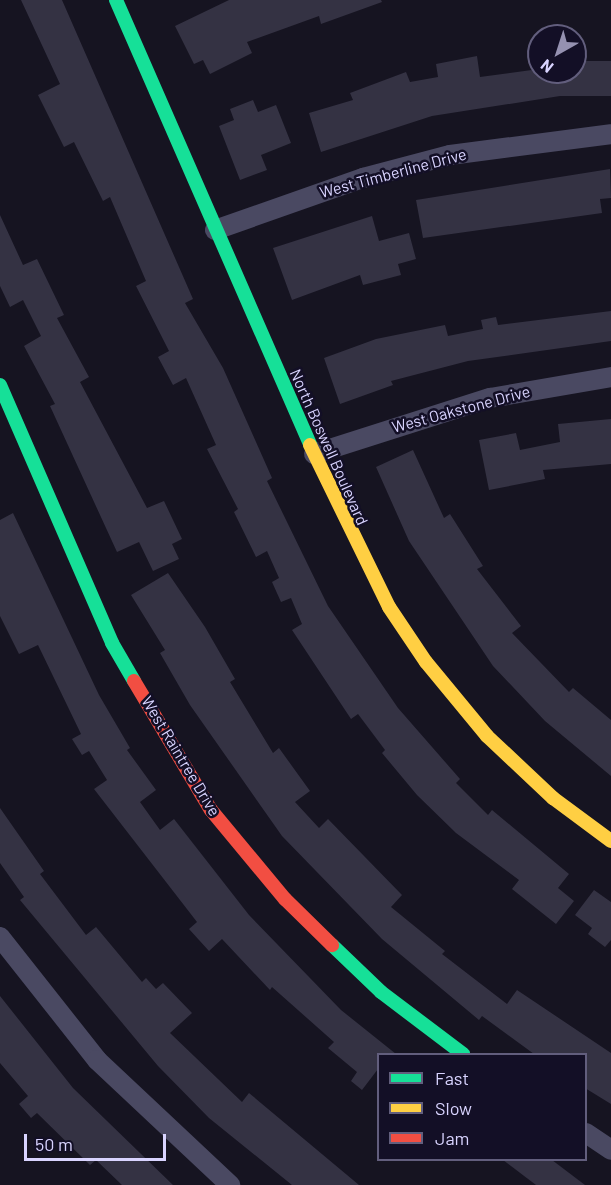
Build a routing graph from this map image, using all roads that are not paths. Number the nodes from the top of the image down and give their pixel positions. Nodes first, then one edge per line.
1 (120, 1) edge
2 (611, 134) edge
3 (215, 230) junction
4 (611, 377) edge
5 (0, 385) edge
6 (314, 454) junction
7 (611, 841) edge
8 (0, 937) edge
9 (462, 1053) edge
10 (587, 1134) edge
11 (611, 1150) edge
12 (230, 1185) edge

1 - 3 street, North Boswell Boulevard
2 - 3 street, West Timberline Drive
3 - 6 street, North Boswell Boulevard
4 - 6 street, West Oakstone Drive
5 - 9 street, West Raintree Drive
6 - 7 street, North Boswell Boulevard
8 - 12 street
10 - 11 street

